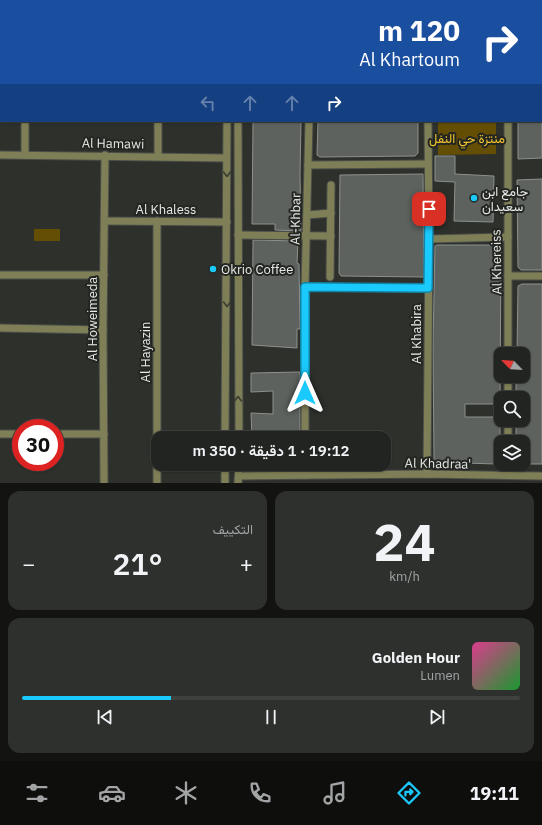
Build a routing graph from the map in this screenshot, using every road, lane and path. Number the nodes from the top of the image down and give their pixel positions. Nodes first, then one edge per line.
1 (25, 122) edge
2 (158, 122) edge
3 (227, 122) edge
4 (238, 122) edge
5 (309, 122) edge
6 (428, 122) edge
7 (508, 122) edge
8 (0, 155) edge
9 (25, 155) junction
10 (105, 155) junction
11 (158, 156) junction
12 (226, 158) junction
13 (428, 164) junction
14 (308, 165) junction
15 (331, 185) dead end
16 (227, 208) junction
17 (238, 208) junction
18 (331, 213) junction
19 (307, 215) junction
20 (105, 221) junction
21 (157, 221) junction
22 (227, 222) junction
23 (238, 235) junction
24 (306, 236) junction
25 (331, 236) junction
26 (508, 237) junction
27 (429, 239) junction
28 (0, 275) edge
29 (104, 275) junction
30 (508, 276) junction
31 (542, 276) edge
32 (330, 277) dead end
33 (305, 287) junction
34 (428, 288) junction
35 (0, 328) edge
36 (103, 330) junction
37 (508, 347) edge
38 (225, 431) edge
39 (238, 431) edge
40 (305, 431) edge
41 (0, 434) edge
42 (12, 434) edge
43 (64, 434) edge
44 (104, 434) junction
45 (225, 471) edge
46 (305, 471) edge
47 (508, 471) edge
48 (427, 474) junction
49 (305, 475) junction
50 (508, 475) junction
51 (542, 476) edge
52 (239, 479) edge
53 (465, 479) edge
54 (104, 483) edge
55 (157, 483) edge
56 (225, 483) edge

1 - 9 street
2 - 11 street
3 - 12 street
4 - 17 street
5 - 14 street, Al-Khbar
6 - 13 street, Al Khabira
7 - 26 street, Al Khereiss
8 - 9 street, Al Hamawi
9 - 10 street, Al Hamawi
10 - 11 street, Al Hamawi
10 - 20 street, Al Howeimeda
11 - 12 street, Al Hamawi
12 -> 16 street
13 - 14 street
13 - 27 street, Al Khabira
14 - 19 street, Al-Khbar
15 - 18 street
16 - 17 street
16 - 22 street
17 - 23 street
18 - 19 street
18 - 25 street
19 - 24 street, Al-Khbar
20 - 21 street, Al Khaless
20 - 29 street, Al Howeimeda
21 - 22 street, Al Khaless
21 - 55 street, Al Hayazin
22 -> 38 street
23 - 24 street
39 -> 23 street
24 - 25 street
24 - 33 street, Al-Khbar
25 - 32 street
26 - 27 street
26 - 30 street, Al Khereiss
27 - 34 street, Al Khabira
28 - 29 street
29 - 36 street, Al Howeimeda
30 - 31 street
30 - 37 street, Al Khereiss
33 - 34 street
33 - 40 street, Al-Khbar
34 - 48 street, Al Khabira
35 - 36 street
36 - 44 street, Al Howeimeda
41 - 42 street
43 - 44 street
44 - 54 street, Al Howeimeda
45 - 56 street
46 - 49 street
47 - 50 street
48 - 49 street, Al Khadraa'
48 - 53 street, Al Khadraa'
49 - 52 street, Al Khadraa'
50 - 51 street, Al Khadraa'
50 - 53 street, Al Khadraa'

